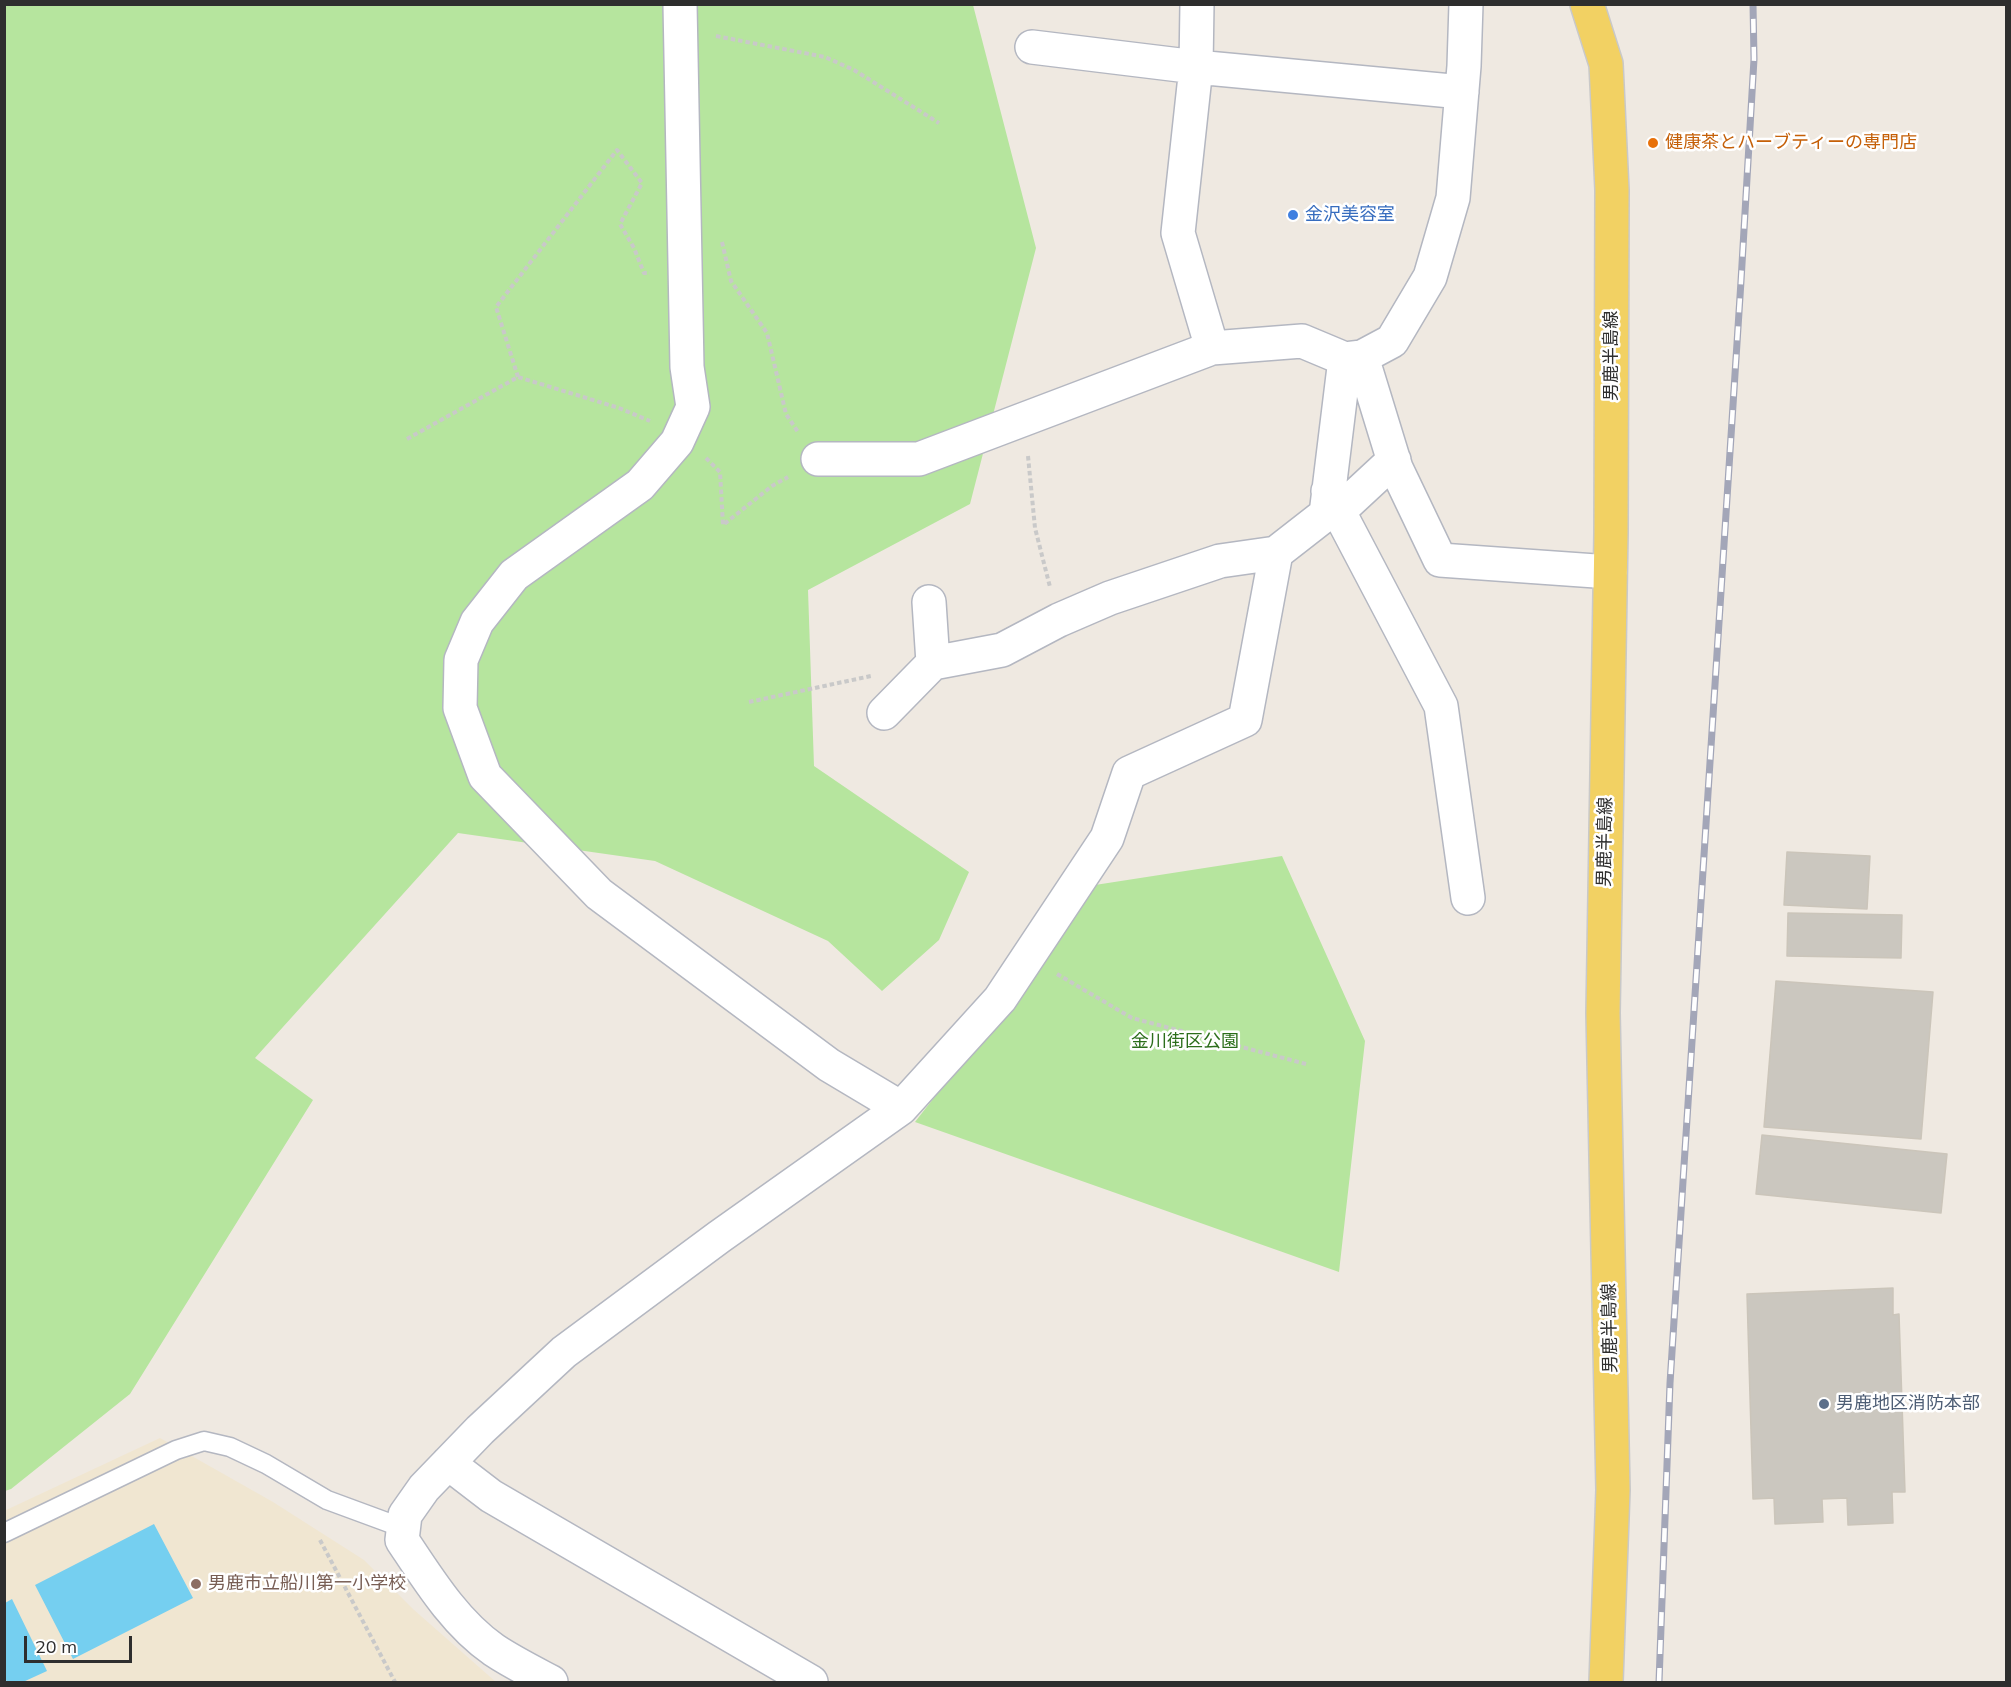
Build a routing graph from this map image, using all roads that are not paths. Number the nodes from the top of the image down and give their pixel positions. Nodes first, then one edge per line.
1 (1197, 4) edge
2 (1466, 4) edge
3 (1587, 4) edge
4 (680, 17) edge
5 (1032, 46) dead end
6 (1196, 67) junction
7 (1462, 92) junction
8 (1212, 348) junction
9 (1354, 358) junction
10 (818, 459) road end
11 (1394, 460) junction
12 (1334, 501) junction
13 (1276, 553) junction
14 (1610, 572) junction
15 (929, 602) dead end
16 (933, 663) junction
17 (884, 713) dead end
18 (1468, 898) dead end
19 (901, 1108) junction
20 (448, 1463) junction
21 (403, 1528) junction
22 (4, 1533) edge
23 (551, 1683) edge
24 (811, 1683) edge
25 (1606, 1683) edge

1 - 6 street
2 - 7 street
3 - 14 main road, 男鹿半島線
4 - 19 street
5 - 6 street
6 - 7 street
6 - 8 street
7 - 9 street
8 - 9 street
8 - 10 street
9 - 11 street
9 - 12 street
11 - 12 street
11 - 14 street
12 - 13 street
12 - 18 street
13 - 16 street
13 - 19 street
14 - 25 main road, 男鹿半島線
15 - 16 street
16 - 17 street
19 - 20 street
20 - 21 street
20 - 24 street
21 - 22 lane
21 - 23 street

